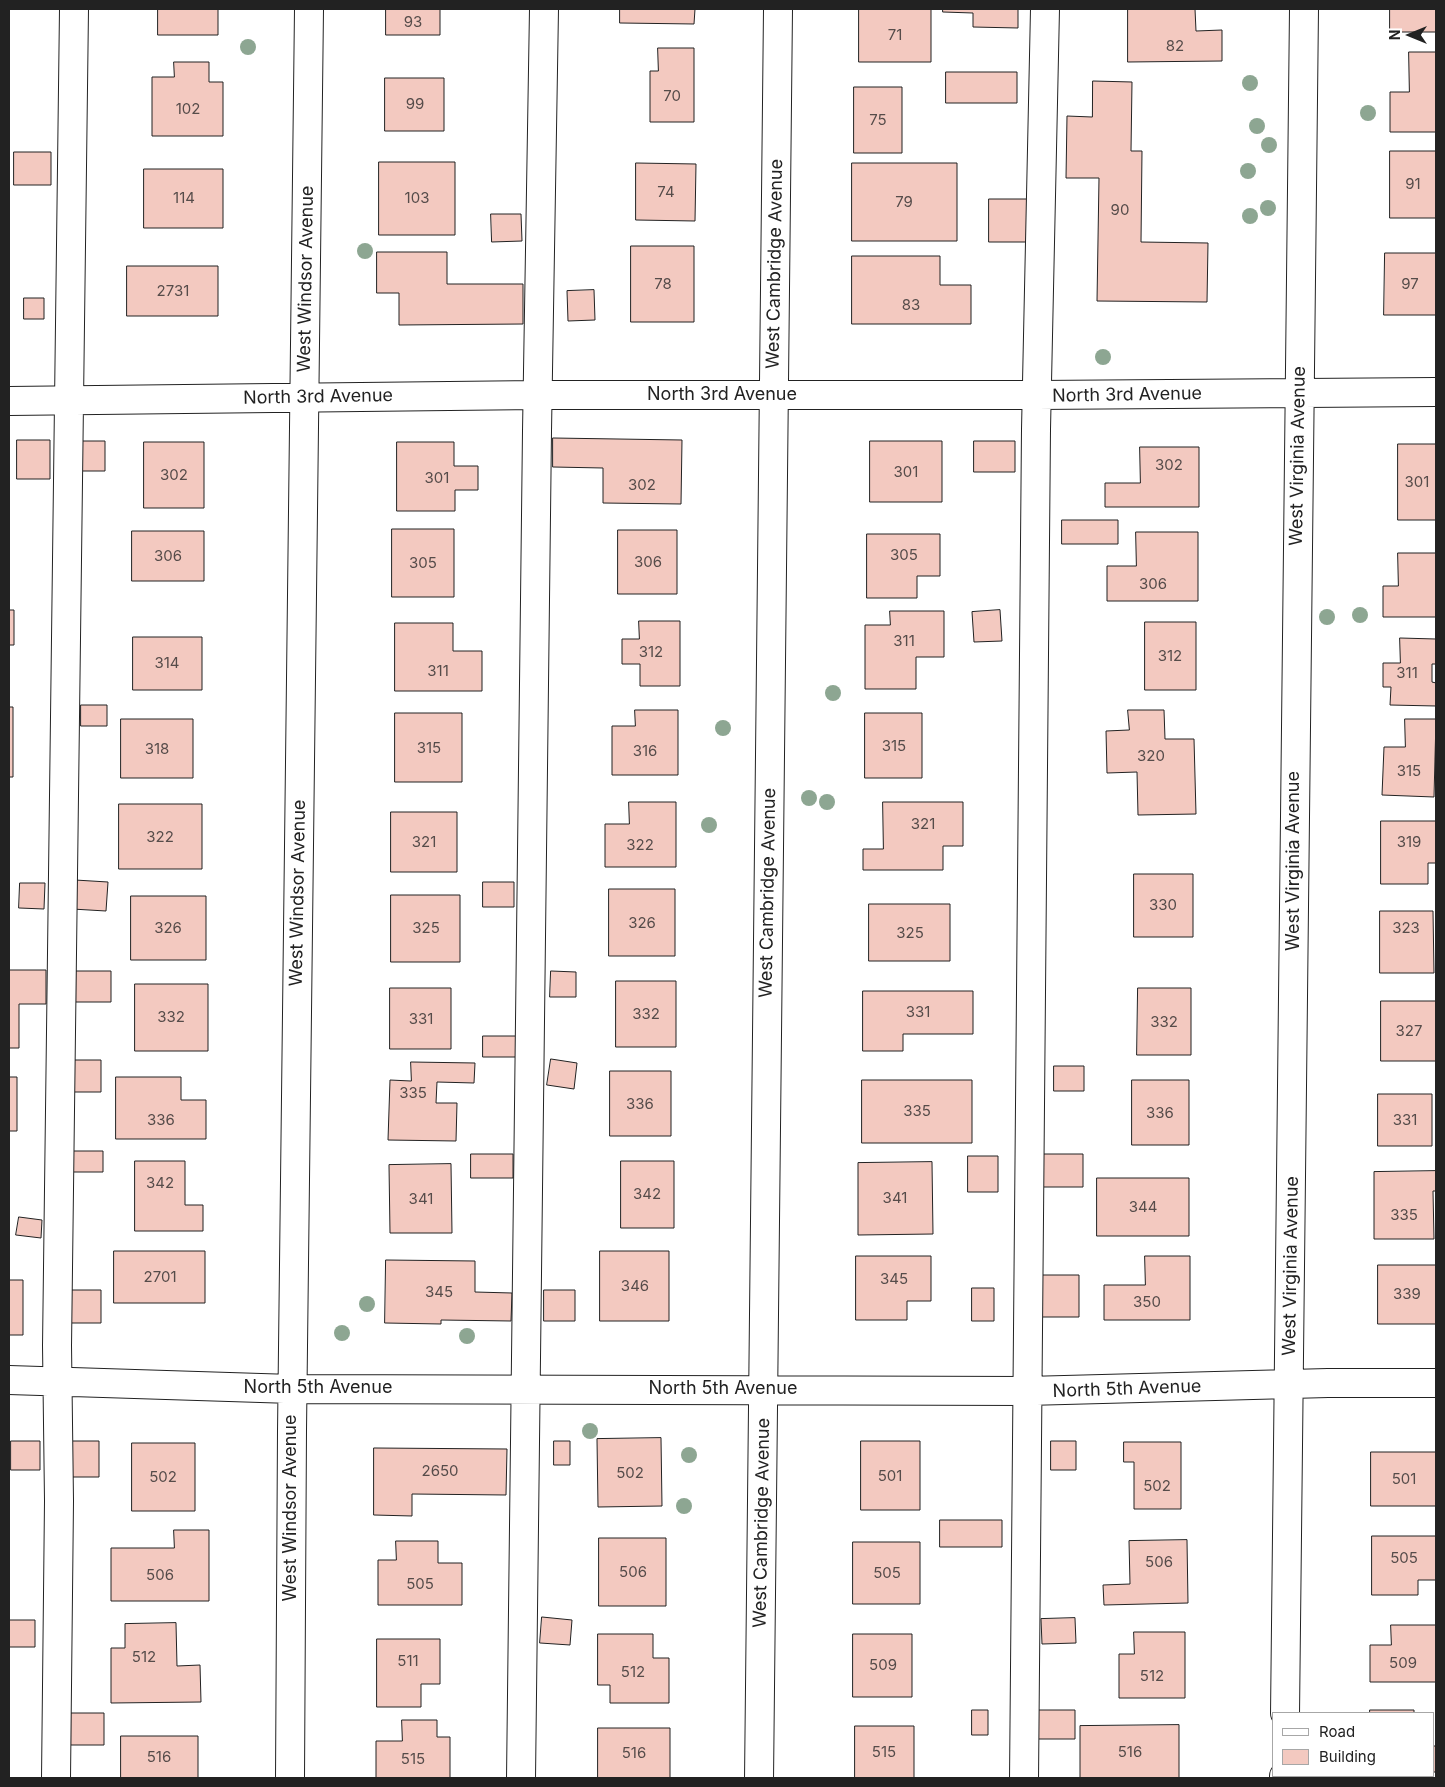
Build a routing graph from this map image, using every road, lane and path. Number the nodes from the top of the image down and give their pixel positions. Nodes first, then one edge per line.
1 (74, 9) edge
2 (309, 9) edge
3 (544, 9) edge
4 (778, 9) edge
5 (1045, 9) edge
6 (1304, 9) edge
7 (1436, 392) edge
8 (1298, 393) junction
9 (774, 394) junction
10 (537, 395) junction
11 (1037, 396) junction
12 (304, 397) junction
13 (9, 401) edge
14 (69, 401) junction
15 (9, 1380) edge
16 (58, 1382) junction
17 (1436, 1383) edge
18 (1289, 1384) junction
19 (292, 1389) junction
20 (526, 1389) junction
21 (763, 1389) junction
22 (1027, 1391) junction
23 (1285, 1712) edge
24 (56, 1778) edge
25 (290, 1778) edge
26 (522, 1778) edge
27 (759, 1778) edge
28 (1024, 1778) edge

1 - 14 street
2 - 12 street, West Windsor Avenue
3 - 10 street
4 - 9 street, West Cambridge Avenue
5 - 11 street
6 - 8 street, West Virginia Avenue
7 - 8 street, North 3rd Avenue
8 - 11 street, North 3rd Avenue
8 - 18 street, West Virginia Avenue
9 - 10 street, North 3rd Avenue
9 - 11 street, North 3rd Avenue
9 - 21 street, West Cambridge Avenue
10 - 12 street, North 3rd Avenue
10 - 20 street
11 - 22 street
12 - 14 street, North 3rd Avenue
12 - 19 street, West Windsor Avenue
13 - 14 street, North 3rd Avenue
14 - 16 street
15 - 16 street, North 5th Avenue
16 - 19 street, North 5th Avenue
16 - 24 street
17 - 18 street, North 5th Avenue
18 - 22 street, North 5th Avenue
18 - 23 street, West Virginia Avenue
19 - 20 street, North 5th Avenue
19 - 25 street, West Windsor Avenue
20 - 21 street, North 5th Avenue
20 - 26 street
21 - 22 street, North 5th Avenue
21 - 27 street, West Cambridge Avenue
22 - 28 street

